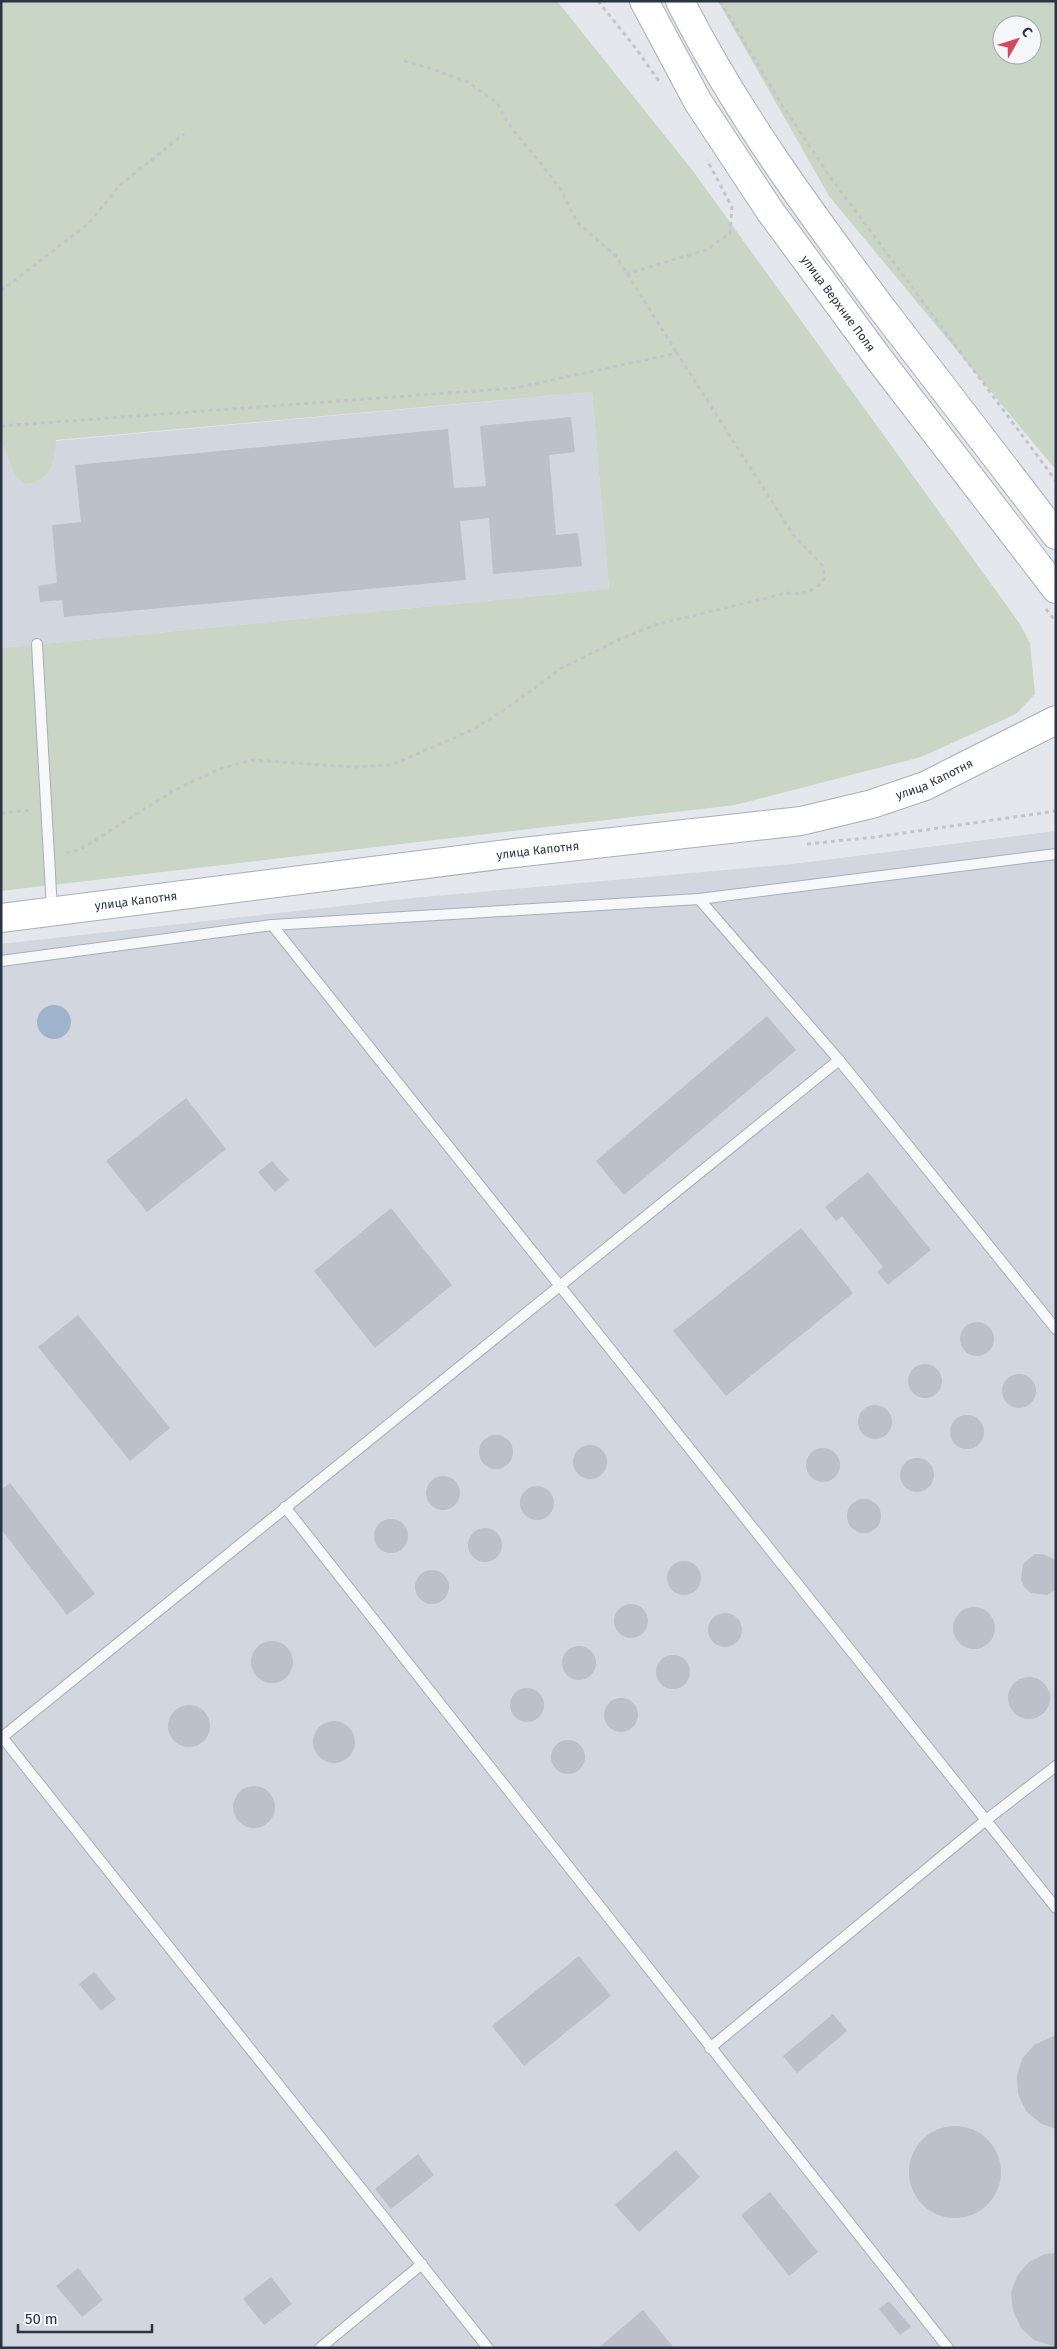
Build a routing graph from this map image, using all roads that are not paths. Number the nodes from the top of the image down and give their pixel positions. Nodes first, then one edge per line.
1 (644, 1) edge
2 (680, 1) edge
3 (1056, 535) edge
4 (1056, 589) edge
5 (37, 644) dead end
6 (1056, 720) edge
7 (1056, 854) edge
8 (698, 899) junction
9 (52, 913) junction
10 (1, 918) edge
11 (272, 925) junction
12 (1, 961) edge
13 (839, 1060) junction
14 (560, 1285) junction
15 (1056, 1329) edge
16 (286, 1507) junction
17 (2, 1738) edge
18 (1056, 1766) edge
19 (986, 1820) junction
20 (1056, 1908) edge
21 (710, 2048) junction
22 (422, 2264) junction
23 (320, 2348) edge
24 (488, 2348) edge
25 (948, 2348) edge

1 - 4 main road, улица Верхние Поля
2 - 3 main road
5 - 9 lane
6 - 9 main road, улица Капотня
7 - 8 lane
8 - 11 lane
8 - 13 lane
9 - 10 main road, улица Капотня
11 - 12 lane
11 - 14 lane
13 - 14 lane
13 - 15 lane
14 - 16 lane
14 - 19 lane
16 - 17 lane
16 - 21 lane
17 - 22 lane
18 - 19 lane
19 - 20 lane
19 - 21 lane
21 - 25 lane
22 - 23 lane
22 - 24 lane

